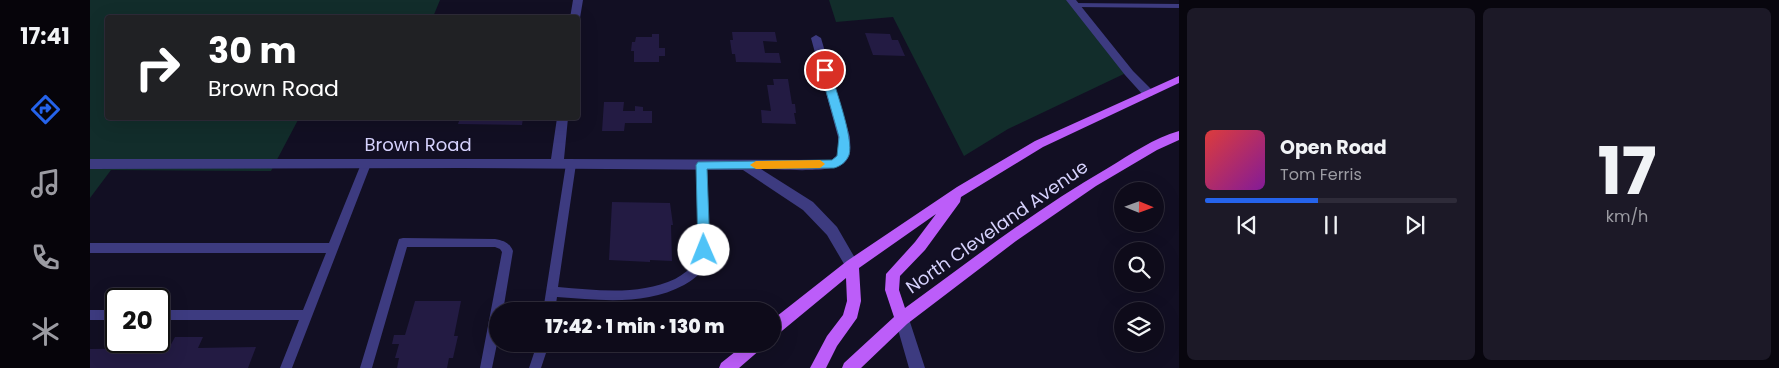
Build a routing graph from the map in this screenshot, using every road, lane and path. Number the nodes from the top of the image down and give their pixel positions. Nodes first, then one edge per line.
1 (578, 0) edge
2 (1073, 3) edge
3 (1124, 3) edge
4 (1179, 6) edge
5 (576, 15) edge
6 (816, 38) dead end
7 (1179, 79) edge
8 (1148, 93) junction
9 (562, 120) edge
10 (1179, 135) edge
11 (90, 164) edge
12 (366, 164) junction
13 (557, 164) junction
14 (571, 164) junction
15 (702, 165) junction
16 (747, 165) junction
17 (960, 190) junction
18 (90, 248) edge
19 (333, 248) junction
20 (852, 265) junction
21 (552, 292) junction
22 (550, 302) edge
23 (90, 314) edge
24 (105, 315) edge
25 (170, 315) edge
26 (306, 315) junction
27 (902, 319) junction
28 (781, 323) edge
29 (540, 352) edge
30 (746, 352) edge
31 (286, 368) edge
32 (366, 368) edge
33 (486, 368) edge
34 (535, 368) edge
35 (727, 368) edge
36 (818, 368) edge
37 (850, 368) edge
38 (917, 368) edge

1 - 5 street
2 - 3 lane
2 - 8 street
3 - 4 lane
6 - 16 street, Brown Road
7 - 8 main road
8 - 17 main road
9 - 13 street
10 - 27 main road, North Cleveland Avenue
11 - 12 street, Brown Road
12 - 13 street, Brown Road
12 - 19 lane
13 - 14 street, Brown Road
14 - 15 street, Brown Road
14 - 21 lane
15 - 16 street, Brown Road
15 - 21 lane
16 - 20 street
17 - 20 main road
17 - 27 main road
18 - 19 lane
19 - 26 lane
20 - 28 main road
20 - 36 main road
21 - 22 lane
23 - 24 lane
25 - 26 lane
26 - 31 lane
27 - 37 main road, North Cleveland Avenue
27 - 38 street
29 - 34 lane
30 - 35 main road
32 - 33 lane

